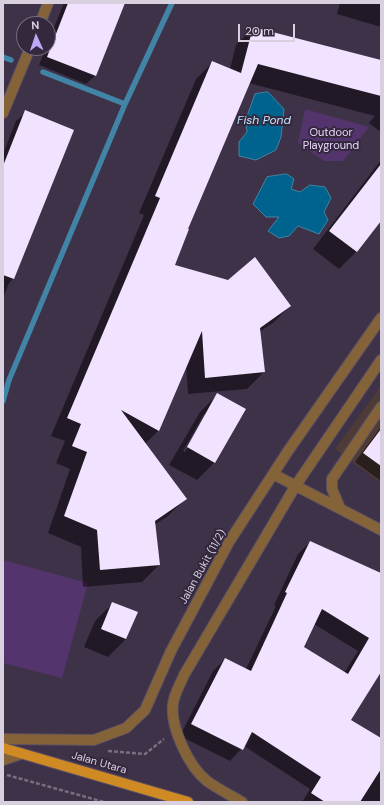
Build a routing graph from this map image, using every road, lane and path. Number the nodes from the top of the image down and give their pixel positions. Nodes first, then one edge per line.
1 (48, 3) edge
2 (43, 16) edge
3 (27, 56) edge
4 (3, 113) edge
5 (381, 318) edge
6 (381, 360) edge
7 (381, 407) edge
8 (273, 474) junction
9 (296, 485) junction
10 (340, 508) junction
11 (381, 530) edge
12 (3, 739) edge
13 (165, 739) dead end
14 (3, 748) edge
15 (102, 751) dead end
16 (21, 754) junction
17 (3, 760) edge
18 (3, 774) edge
19 (104, 802) edge
20 (188, 802) edge
21 (242, 802) edge

1 - 2 street
3 - 4 street
5 - 8 street, Jalan Bukit (11/2)
6 - 9 street
7 - 10 street
8 - 9 street
8 - 12 street, Jalan Bukit (11/2)
9 - 10 street
9 - 21 street
10 - 11 street
13 - 15 path
14 - 16 main road, Jalan Utara
16 - 17 street
16 - 20 main road, Jalan Utara
18 - 19 path

